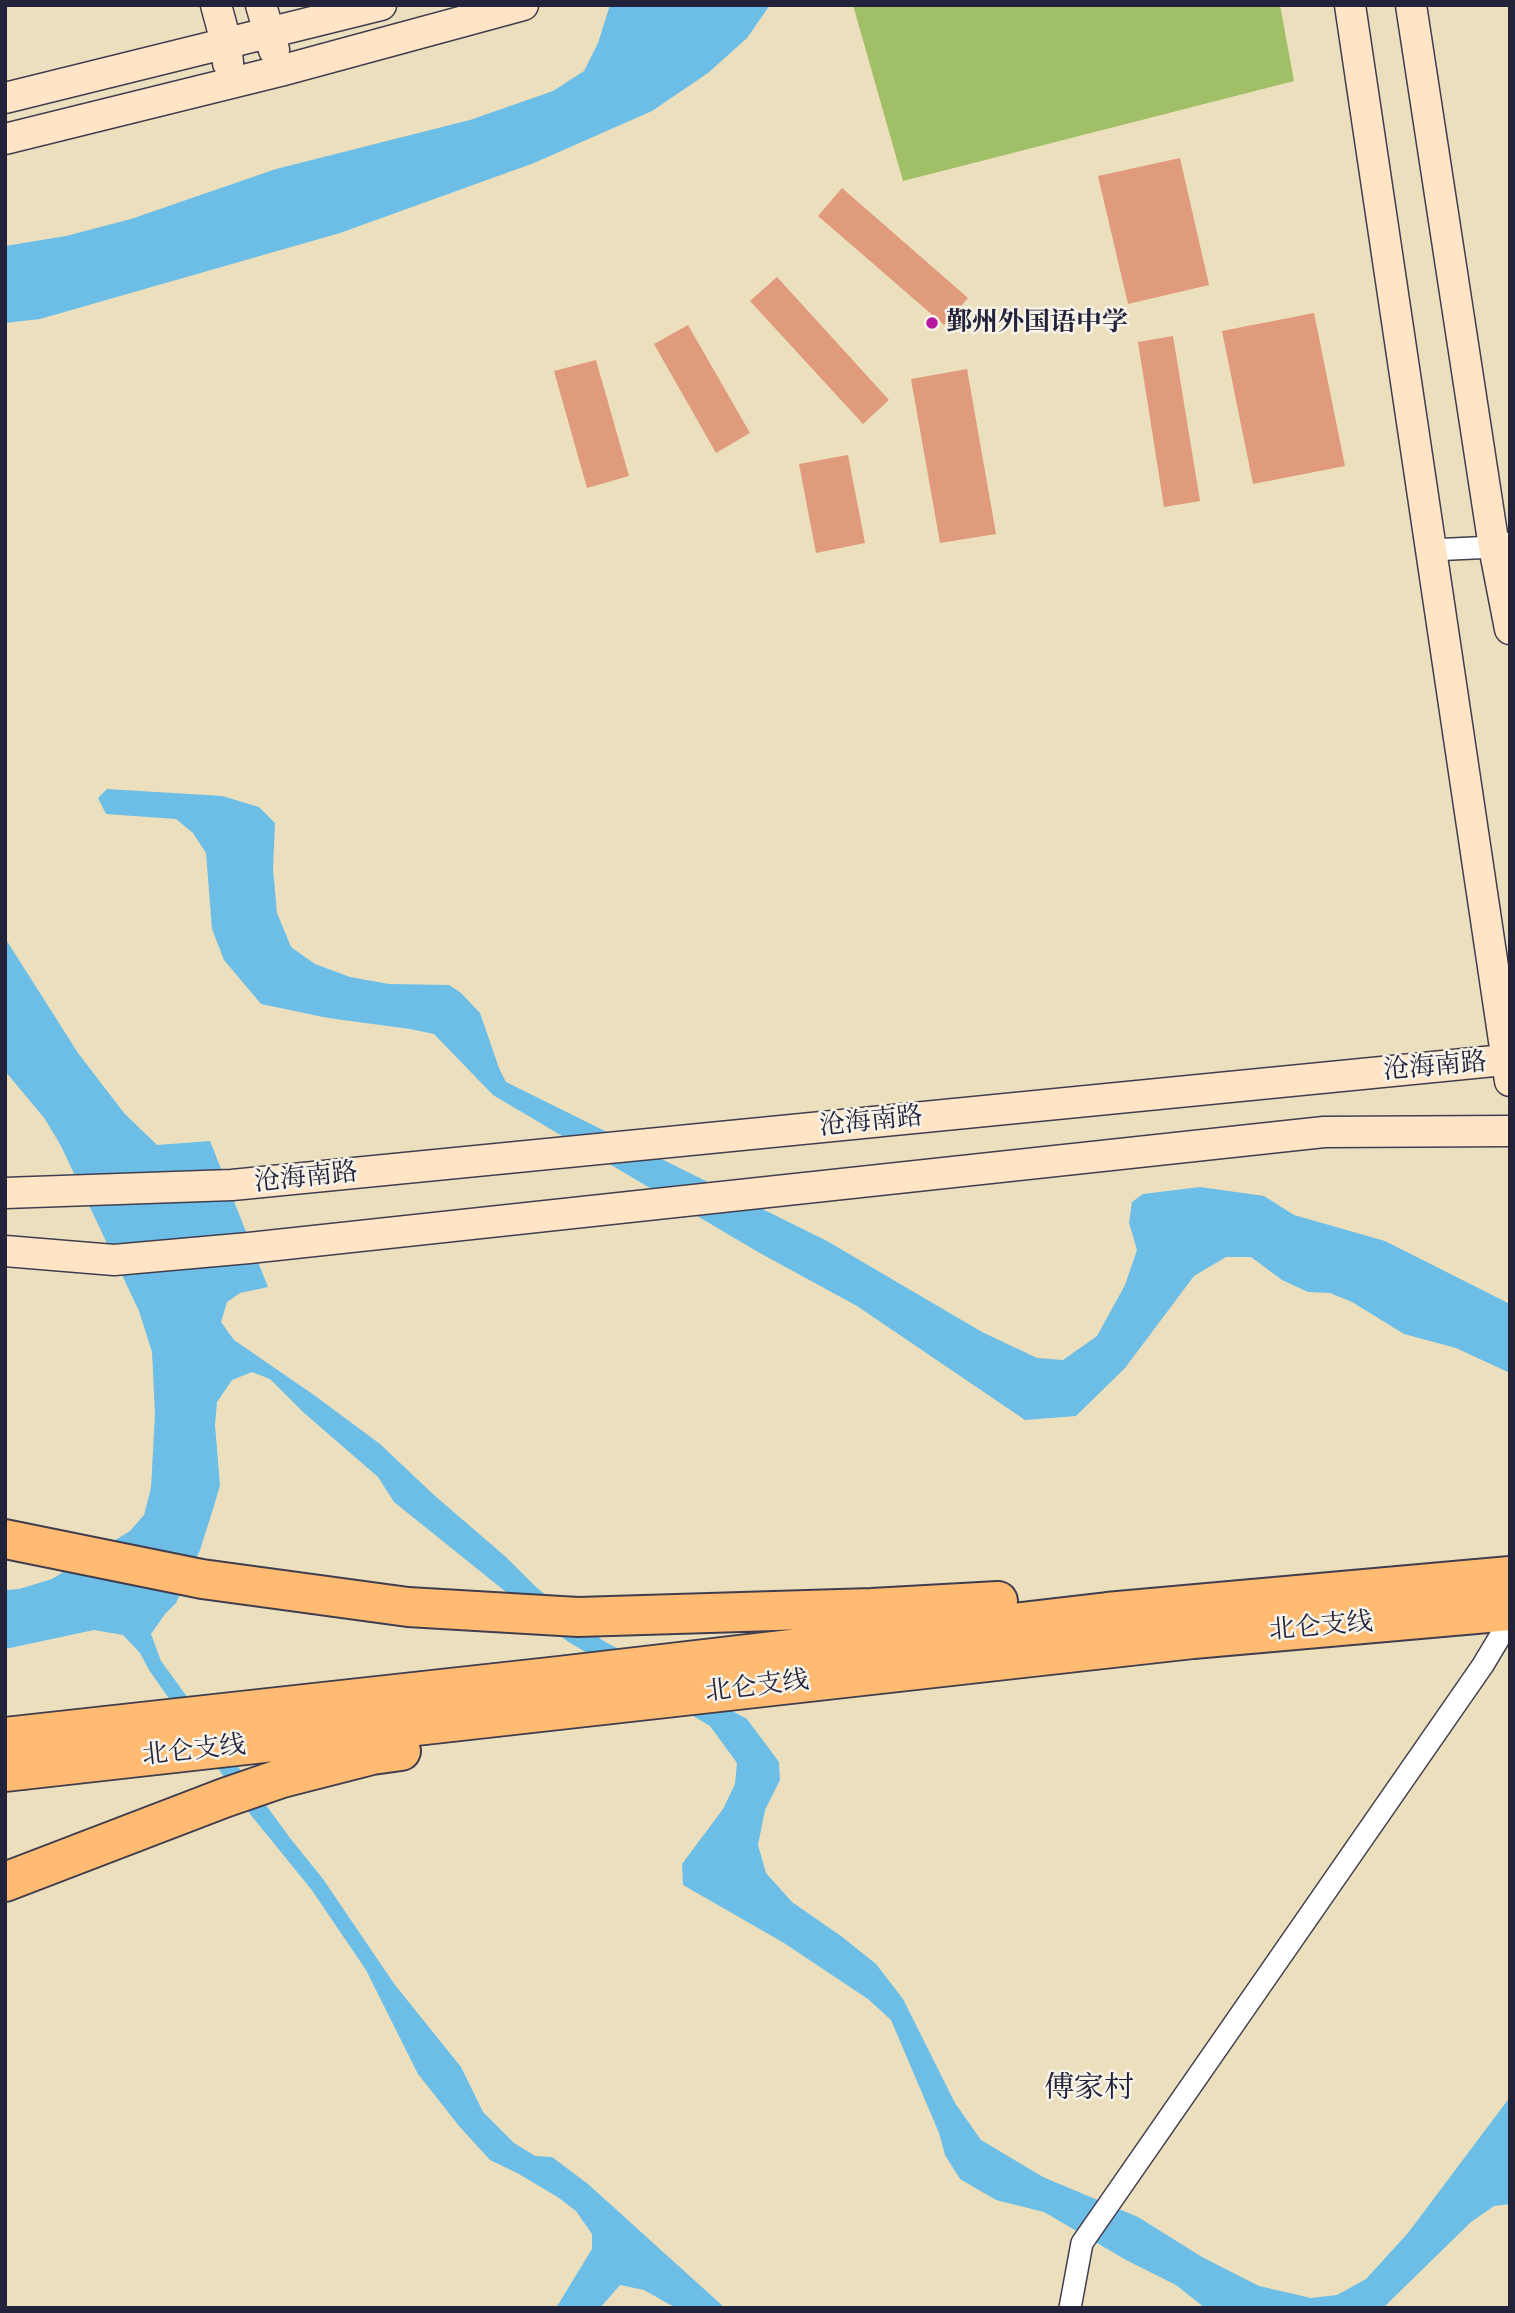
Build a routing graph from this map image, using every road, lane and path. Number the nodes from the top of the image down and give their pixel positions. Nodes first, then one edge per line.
1 (216, 5) edge
2 (381, 5) edge
3 (523, 5) edge
4 (1350, 5) edge
5 (1411, 5) edge
6 (265, 18) edge
7 (226, 42) junction
8 (280, 71) junction
9 (230, 83) junction
10 (5, 98) edge
11 (5, 139) edge
12 (1502, 545) edge
13 (1431, 550) junction
14 (1510, 629) edge
15 (1509, 1069) edge
16 (1510, 1131) edge
17 (5, 1194) edge
18 (5, 1251) edge
19 (6, 1539) edge
20 (1510, 1570) edge
21 (1510, 1576) edge
22 (1505, 1614) edge
23 (1193, 1639) junction
24 (5, 1737) edge
25 (5, 1772) edge
26 (5, 1882) edge
27 (1070, 2308) edge

1 - 7 main road
2 - 6 main road
3 - 8 main road
4 - 13 main road
5 - 12 main road
6 - 7 main road
6 - 8 main road
7 - 9 main road
7 - 10 main road
8 - 9 main road
9 - 11 main road
12 - 13 street
12 - 14 main road
13 - 15 main road
15 - 17 main road, 沧海南路
16 - 18 main road
19 - 20 highway
21 - 24 highway, 北仑支线
22 - 23 highway, 北仑支线
22 - 27 street
23 - 25 highway, 北仑支线
23 - 26 highway

